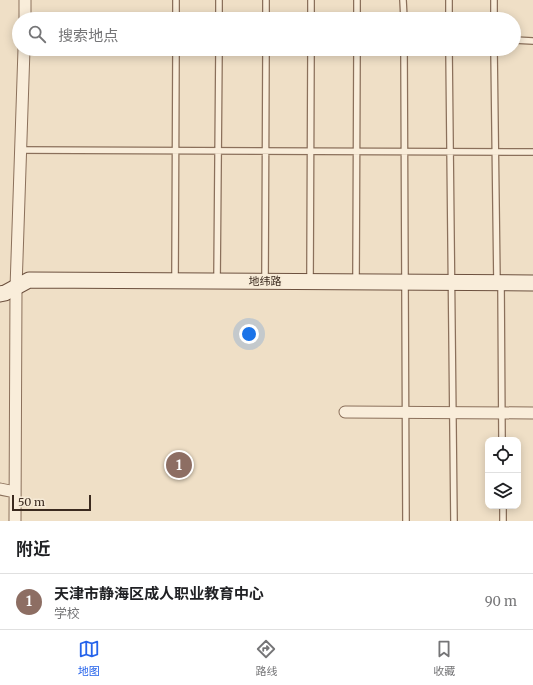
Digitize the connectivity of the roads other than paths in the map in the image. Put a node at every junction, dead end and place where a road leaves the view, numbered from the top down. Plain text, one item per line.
1 (25, 0) edge
2 (176, 0) edge
3 (219, 0) edge
4 (266, 0) edge
5 (311, 0) edge
6 (357, 0) edge
7 (403, 0) edge
8 (449, 0) edge
9 (494, 0) edge
10 (25, 12) edge
11 (176, 12) edge
12 (219, 12) edge
13 (266, 12) edge
14 (311, 12) edge
15 (357, 12) edge
16 (404, 12) edge
17 (449, 12) edge
18 (494, 12) edge
19 (521, 40) edge
20 (533, 41) edge
21 (24, 56) edge
22 (176, 56) edge
23 (219, 56) edge
24 (266, 56) edge
25 (311, 56) edge
26 (357, 56) edge
27 (404, 56) edge
28 (449, 56) edge
29 (494, 56) edge
30 (20, 150) junction
31 (175, 150) junction
32 (218, 150) junction
33 (266, 151) junction
34 (311, 151) junction
35 (357, 151) junction
36 (404, 151) junction
37 (450, 151) junction
38 (495, 152) junction
39 (533, 152) edge
40 (175, 281) junction
41 (217, 281) junction
42 (265, 281) junction
43 (310, 282) junction
44 (356, 282) junction
45 (406, 282) junction
46 (451, 282) junction
47 (499, 283) junction
48 (533, 283) edge
49 (16, 288) junction
50 (0, 294) edge
51 (345, 412) dead end
52 (406, 412) junction
53 (453, 413) junction
54 (502, 413) junction
55 (533, 413) edge
56 (502, 437) edge
57 (0, 490) edge
58 (15, 492) junction
59 (503, 509) edge
60 (15, 521) edge
61 (406, 521) edge
62 (454, 521) edge
63 (503, 521) edge

1 - 10 street
2 - 11 lane
3 - 12 lane
4 - 13 lane
5 - 14 lane
6 - 15 lane
7 - 16 lane
8 - 17 lane
9 - 18 lane
19 - 20 lane
21 - 30 street
22 - 31 lane
23 - 32 lane
24 - 33 lane
25 - 34 lane
26 - 35 lane
27 - 36 lane
28 - 37 lane
29 - 38 lane
30 - 31 lane
30 - 49 street
31 - 32 lane
31 - 40 lane
32 - 33 lane
32 - 41 lane
33 - 34 lane
33 - 42 lane
34 - 35 lane
34 - 43 lane
35 - 36 lane
35 - 44 lane
36 - 37 lane
36 - 45 lane
37 - 38 lane
37 - 46 lane
38 - 39 lane
38 - 47 lane
40 - 41 main road, 地纬路
40 - 49 main road, 地纬路
41 - 42 main road, 地纬路
42 - 43 main road, 地纬路
43 - 44 main road, 地纬路
44 - 45 main road, 地纬路
45 - 46 main road, 地纬路
45 - 52 lane
46 - 47 main road, 地纬路
46 - 53 lane
47 - 48 main road, 地纬路
47 - 54 lane
49 - 50 main road, 地纬路
49 - 58 street
51 - 52 street
52 - 53 street
52 - 61 lane
53 - 54 street
53 - 62 lane
54 - 55 street
54 - 56 lane
57 - 58 street
58 - 60 street
59 - 63 lane

